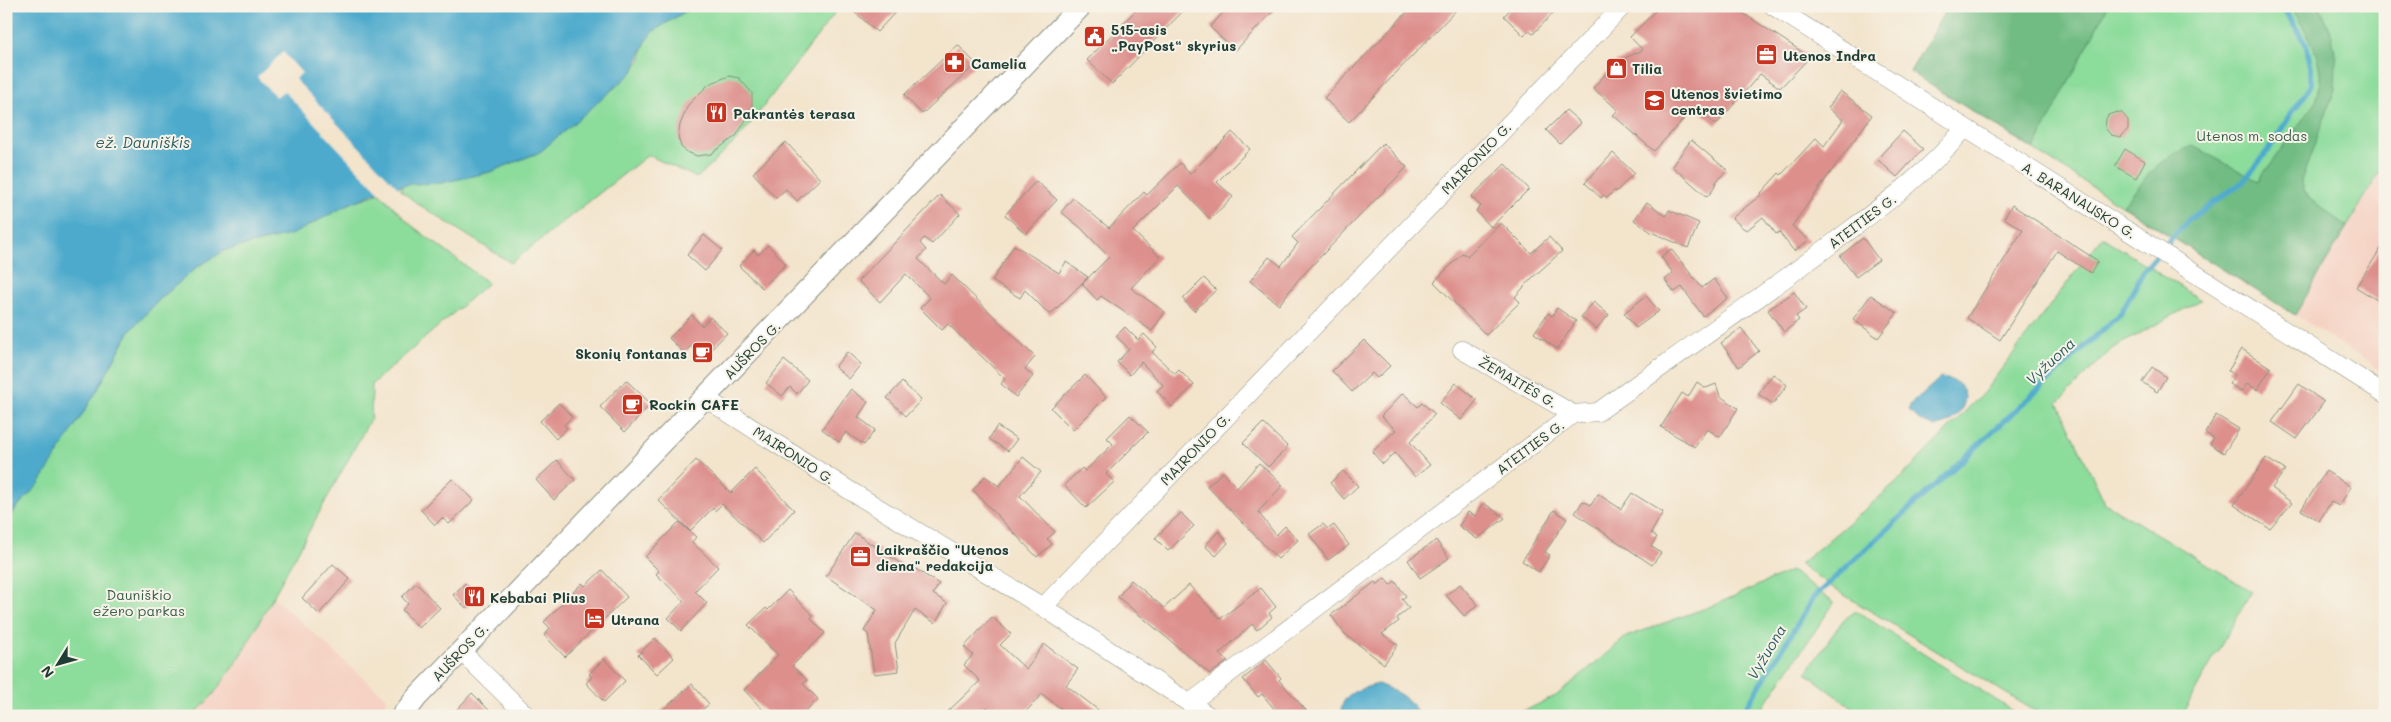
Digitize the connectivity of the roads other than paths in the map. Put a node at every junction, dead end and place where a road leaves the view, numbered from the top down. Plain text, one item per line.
1 (1081, 6) edge
2 (1623, 6) edge
3 (1773, 6) edge
4 (1965, 128) junction
5 (1462, 350) dead end
6 (2385, 394) edge
7 (705, 398) junction
8 (1573, 414) junction
9 (1043, 607) junction
10 (461, 652) junction
11 (1190, 703) junction
12 (402, 716) edge
13 (527, 716) edge
14 (1209, 716) edge

1 - 7 street, AUŠROS G.
2 - 9 street, MAIRONIO G.
3 - 4 street, A. BARANAUSKO G.
4 - 6 street, A. BARANAUSKO G.
4 - 8 street, ATEITIES G.
5 - 8 street, ŽEMAITĖS G.
7 - 9 street, MAIRONIO G.
7 - 10 street, AUŠROS G.
8 - 11 street, ATEITIES G.
9 - 11 street
10 - 12 street, AUŠROS G.
10 - 13 street
11 - 14 street

